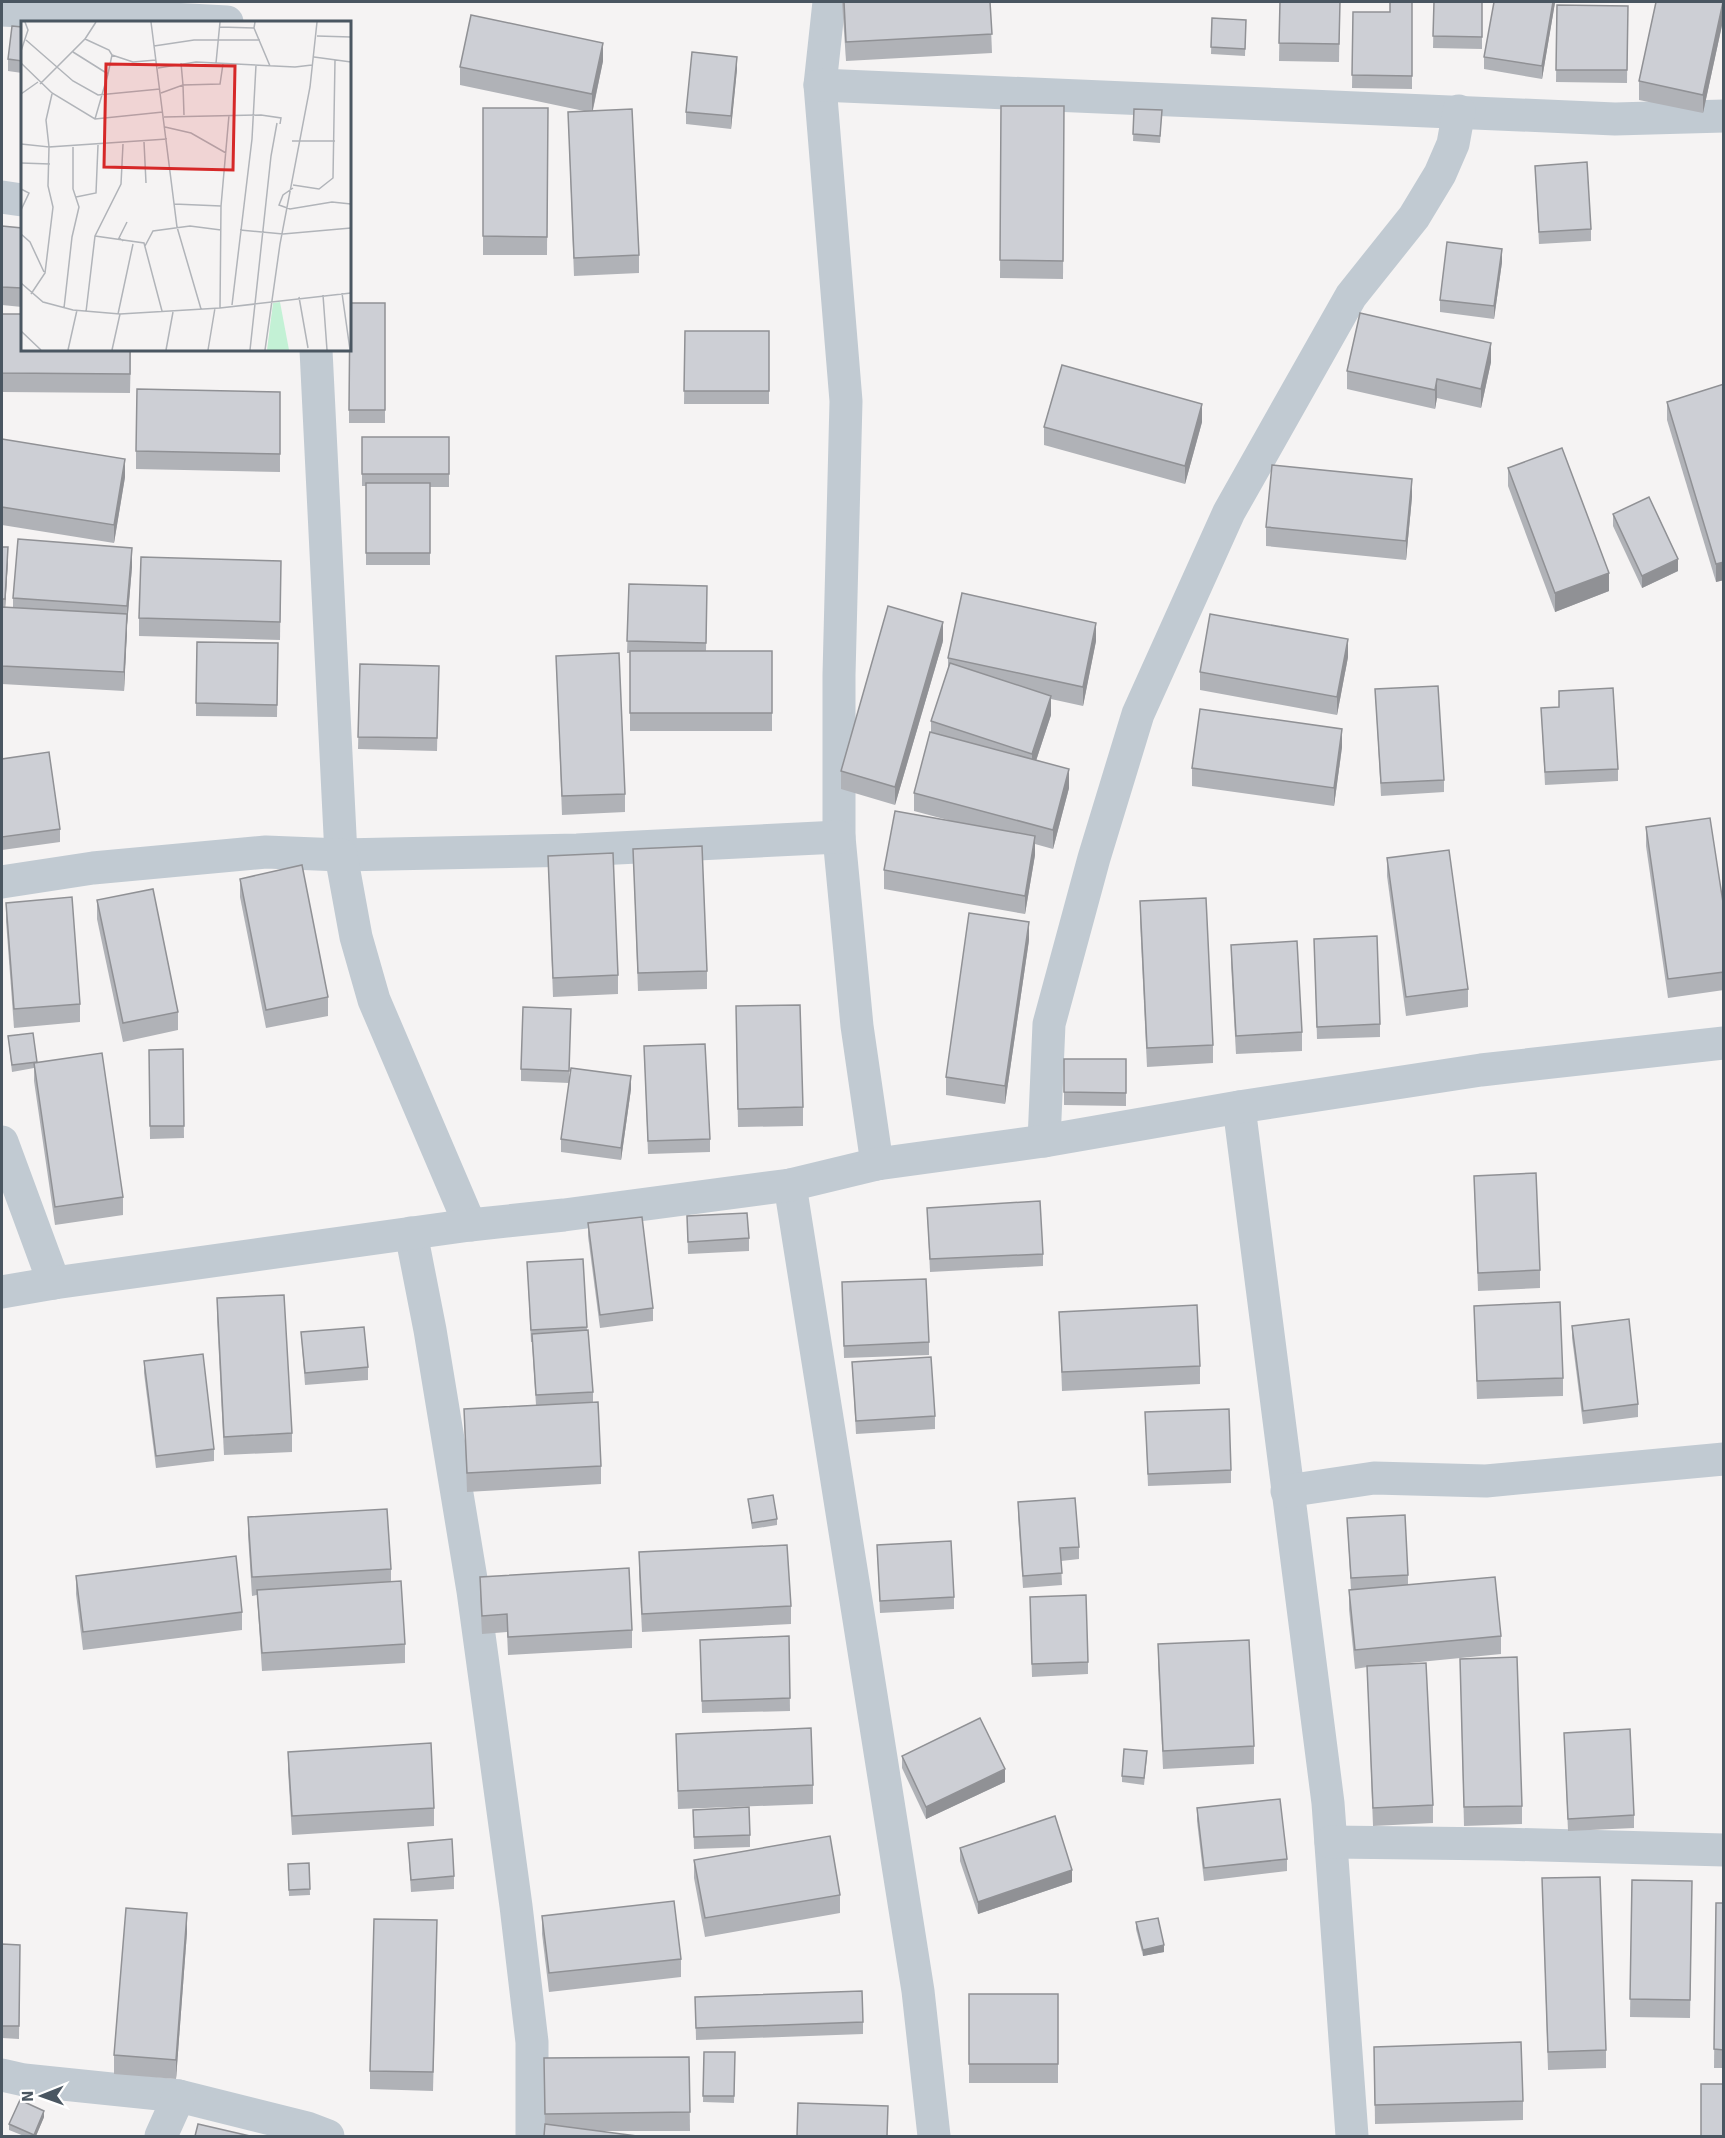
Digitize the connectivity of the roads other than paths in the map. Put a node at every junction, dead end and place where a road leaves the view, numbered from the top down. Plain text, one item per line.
1 (829, 2) edge
2 (2, 10) edge
3 (208, 21) edge
4 (820, 85) junction
5 (1459, 111) junction
6 (1724, 116) edge
7 (2, 196) edge
8 (21, 200) edge
9 (316, 351) edge
10 (839, 837) junction
11 (341, 855) junction
12 (2, 882) edge
13 (1724, 1043) edge
14 (1239, 1107) junction
15 (1044, 1141) junction
16 (2, 1142) edge
17 (877, 1164) junction
18 (790, 1185) junction
19 (470, 1225) junction
20 (411, 1233) junction
21 (54, 1283) junction
22 (2, 1292) edge
23 (1724, 1460) edge
24 (1287, 1491) junction
25 (1331, 1842) junction
26 (1724, 1850) edge
27 (2, 2075) edge
28 (179, 2096) junction
29 (161, 2136) edge
30 (328, 2136) edge
31 (532, 2136) edge
32 (933, 2136) edge
33 (1352, 2136) edge

1 - 4 street
2 - 3 street
4 - 5 street
4 - 10 street
5 - 6 street
5 - 15 street
7 - 8 street
9 - 11 street
10 - 11 street
10 - 17 street
11 - 12 street
11 - 19 street
13 - 14 street
14 - 15 street
14 - 24 street
15 - 17 street
16 - 21 street
17 - 18 street
18 - 19 street
18 - 32 street
19 - 20 street
20 - 21 street
20 - 31 street
21 - 22 street
23 - 24 street
24 - 25 street
25 - 26 street
25 - 33 street
27 - 28 street
28 - 29 street
28 - 30 street

